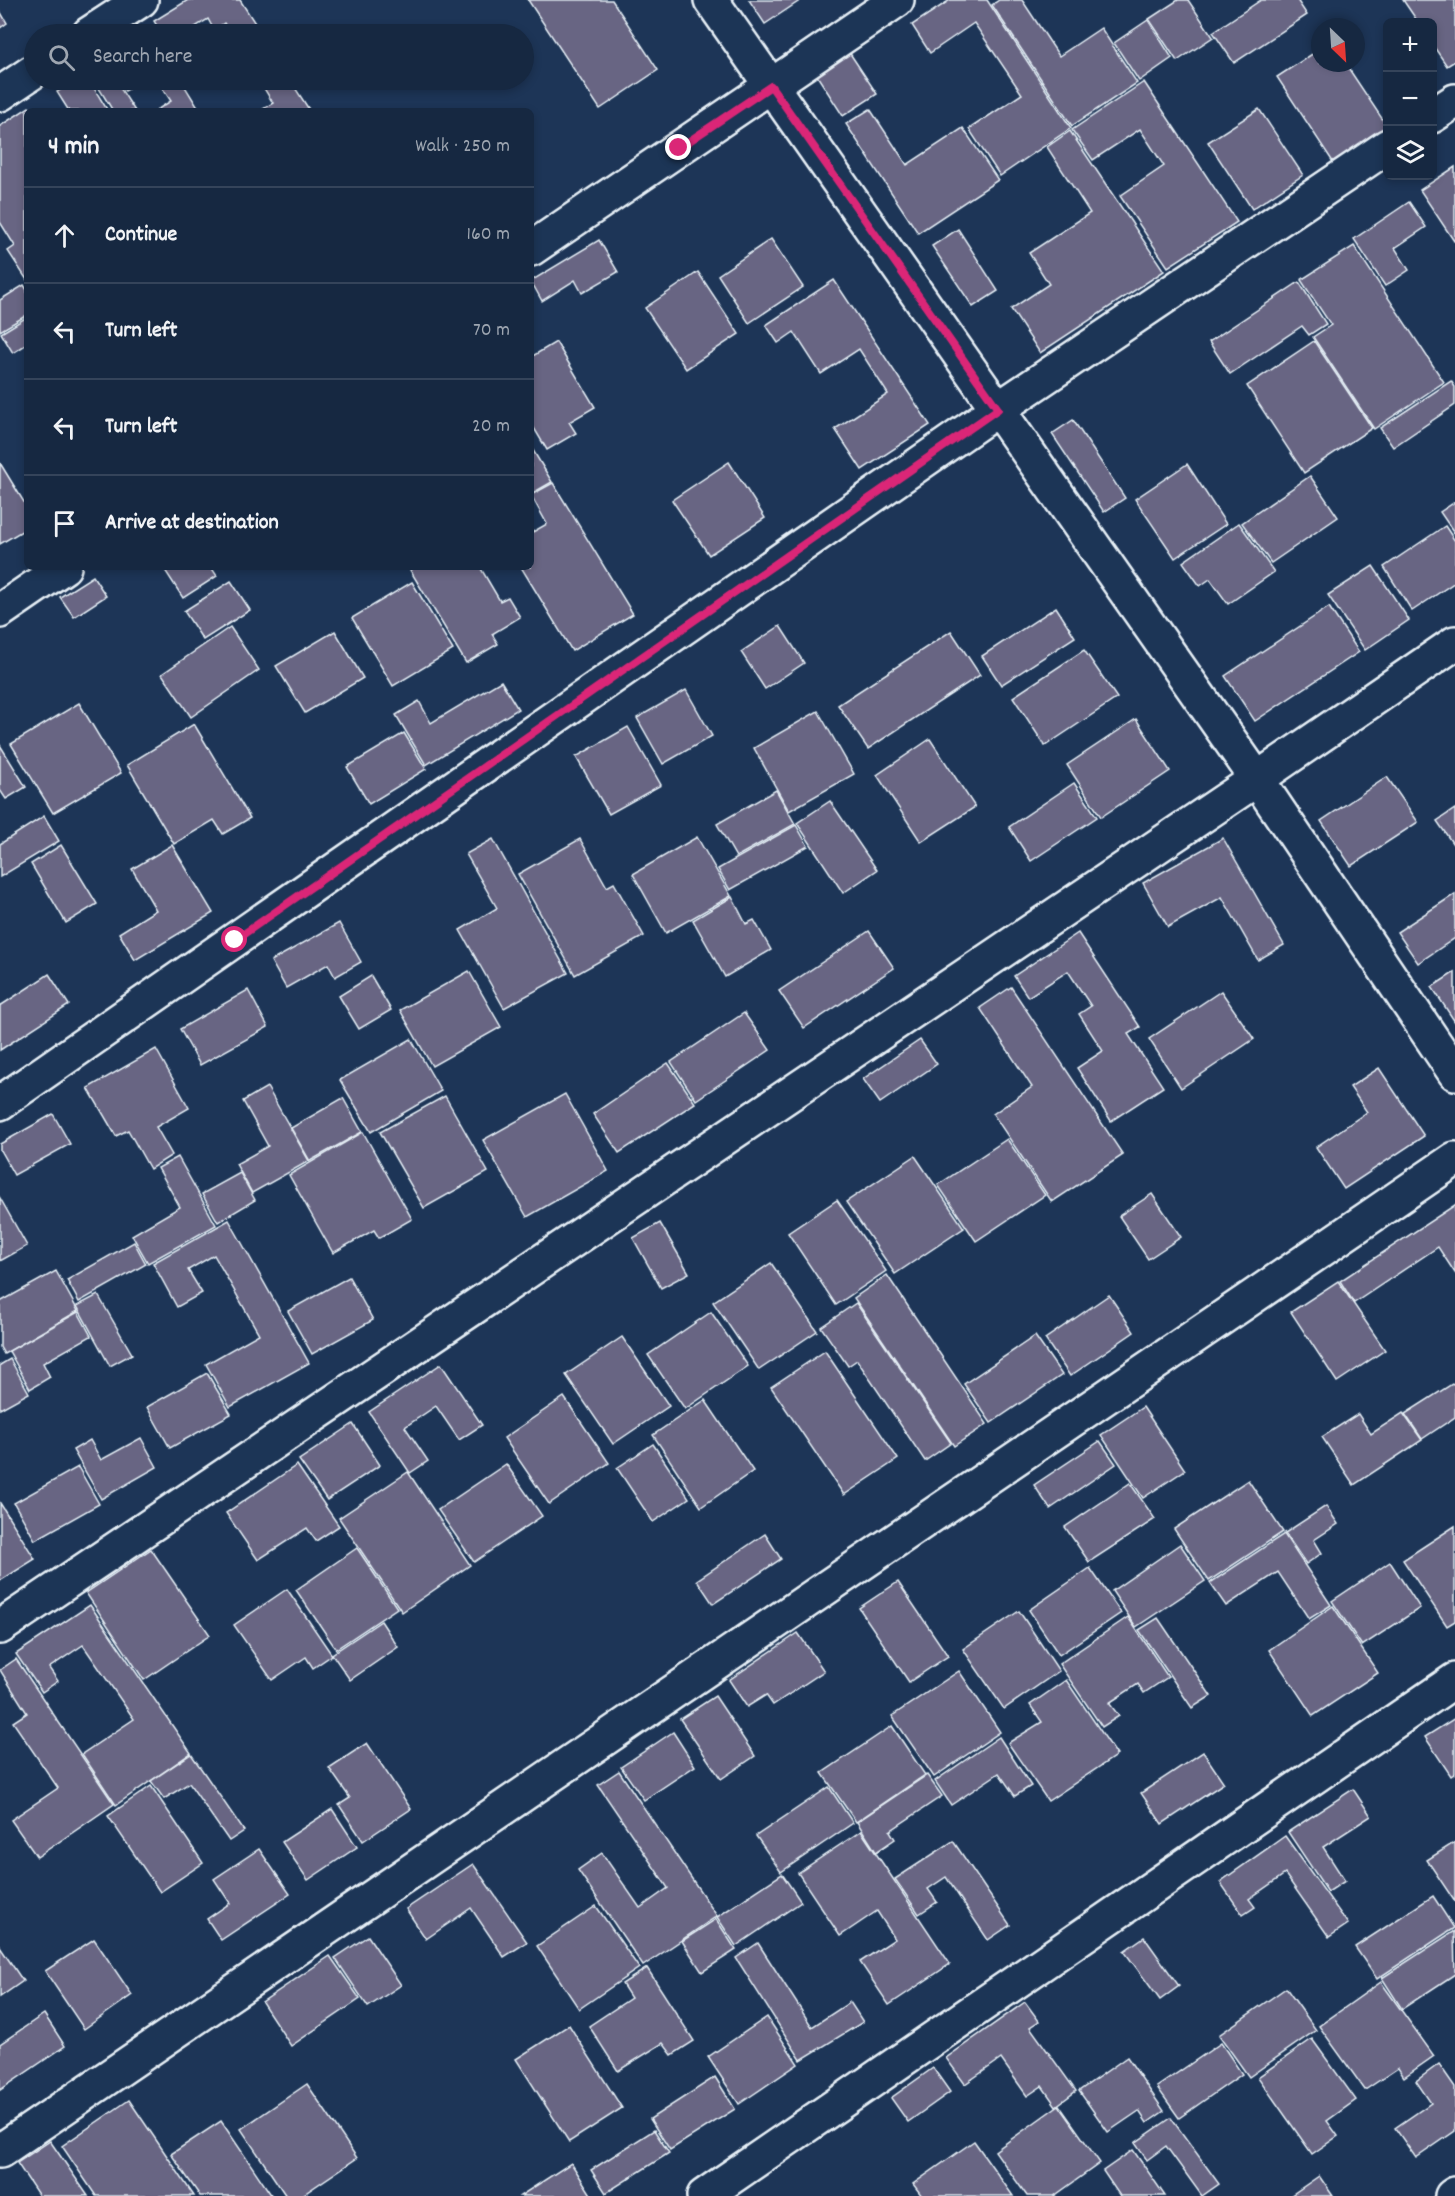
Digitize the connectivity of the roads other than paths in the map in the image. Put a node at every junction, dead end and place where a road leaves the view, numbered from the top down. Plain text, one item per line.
1 (141, 0) edge
2 (711, 0) edge
3 (897, 0) edge
4 (104, 24) edge
5 (24, 78) edge
6 (771, 86) junction
7 (0, 94) edge
8 (1455, 101) edge
9 (1437, 113) edge
10 (1383, 149) edge
11 (534, 247) edge
12 (998, 409) junction
13 (60, 570) edge
14 (0, 611) edge
15 (1455, 643) edge
16 (1257, 779) junction
17 (1455, 1073) edge
18 (0, 1103) edge
19 (1455, 1159) edge
20 (0, 1627) edge
21 (1455, 1680) edge
22 (0, 2151) edge
23 (704, 2196) edge

1 - 4 street
2 - 6 street
3 - 6 street
5 - 7 street
6 - 11 street
6 - 12 street
8 - 9 street
10 - 12 street
12 - 16 street
12 - 18 street
13 - 14 street
15 - 16 street
16 - 17 street
16 - 20 street
19 - 22 street
21 - 23 street

